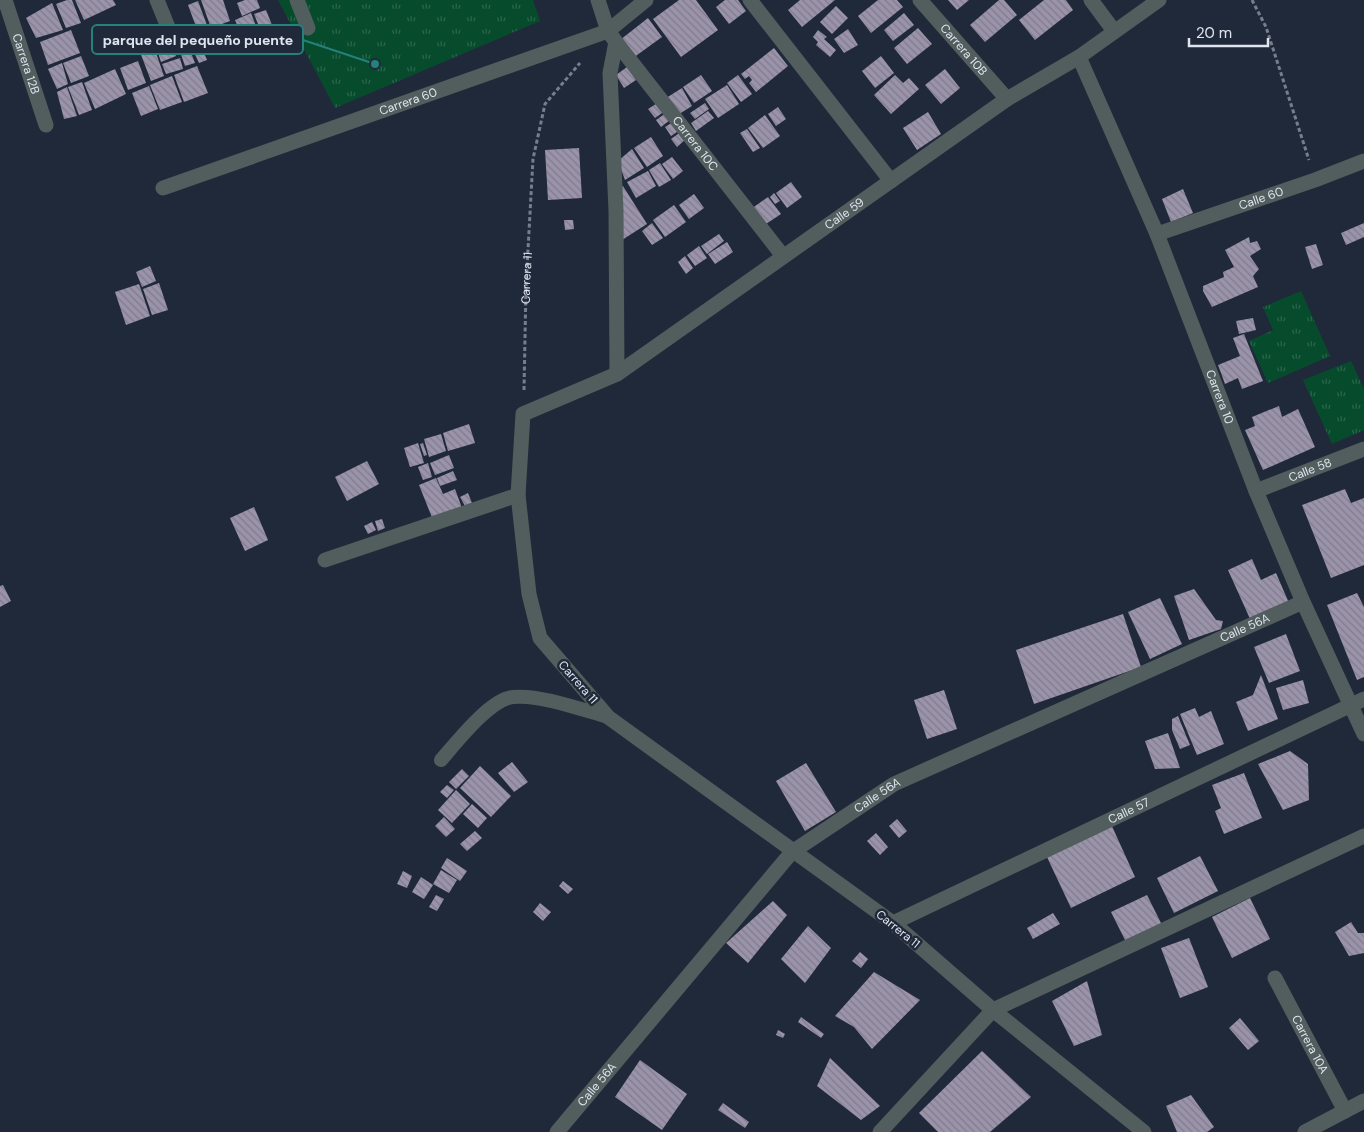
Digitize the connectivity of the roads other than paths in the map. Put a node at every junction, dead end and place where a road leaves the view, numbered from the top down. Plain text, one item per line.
1 (157, 0) edge
2 (297, 0) edge
3 (598, 0) edge
4 (646, 0) edge
5 (750, 0) edge
6 (920, 0) edge
7 (1092, 0) edge
8 (1159, 0) edge
9 (6, 3) edge
10 (308, 28) dead end
11 (1114, 31) junction
12 (612, 36) junction
13 (172, 37) dead end
14 (1079, 57) junction
15 (1007, 99) junction
16 (46, 125) dead end
17 (1364, 161) edge
18 (891, 181) junction
19 (163, 188) dead end
20 (1157, 234) junction
21 (783, 256) junction
22 (617, 374) junction
23 (523, 414) joint
24 (1364, 449) edge
25 (1256, 491) junction
26 (518, 495) junction
27 (325, 560) dead end
28 (1303, 602) junction
29 (1358, 702) edge
30 (608, 717) junction
31 (1364, 734) edge
32 (441, 760) dead end
33 (1364, 836) edge
34 (792, 852) junction
35 (893, 923) junction
36 (1274, 978) dead end
37 (992, 1010) junction
38 (1364, 1101) edge
39 (1345, 1111) junction
40 (557, 1132) edge
41 (880, 1132) edge
42 (1144, 1132) edge
43 (1305, 1132) edge

1 - 13 street
2 - 10 street
3 - 12 street
4 - 12 street, Carrera 60
5 - 18 street
6 - 15 street, Carrera 10B
7 - 11 street
8 - 11 street, Calle 59
9 - 16 street, Carrera 12B
11 - 14 street, Calle 59
12 - 19 street, Carrera 60
12 - 21 street, Carrera 10C
12 - 22 street
14 - 15 street, Calle 59
14 - 20 street, Carrera 10
15 - 18 street, Calle 59
17 - 20 street, Calle 60
18 - 21 street, Calle 59
20 - 25 street, Carrera 10
21 - 22 street, Calle 59
22 - 23 street, Calle 59
23 - 26 street, Carrera 11
24 - 25 street, Calle 58
25 - 28 street, Carrera 10
26 - 27 street
26 - 30 street, Carrera 11
28 - 29 street, Carrera 10
28 - 34 street, Calle 56A
29 - 31 street, Carrera 10
29 - 35 street, Calle 57
30 - 32 lane
30 - 34 street, Carrera 11
33 - 37 street
34 - 35 street, Carrera 11
34 - 40 street, Calle 56A
35 - 37 street, Carrera 11
36 - 39 street, Carrera 10A
37 - 41 street
37 - 42 street, Carrera 11
38 - 39 street
39 - 43 street

